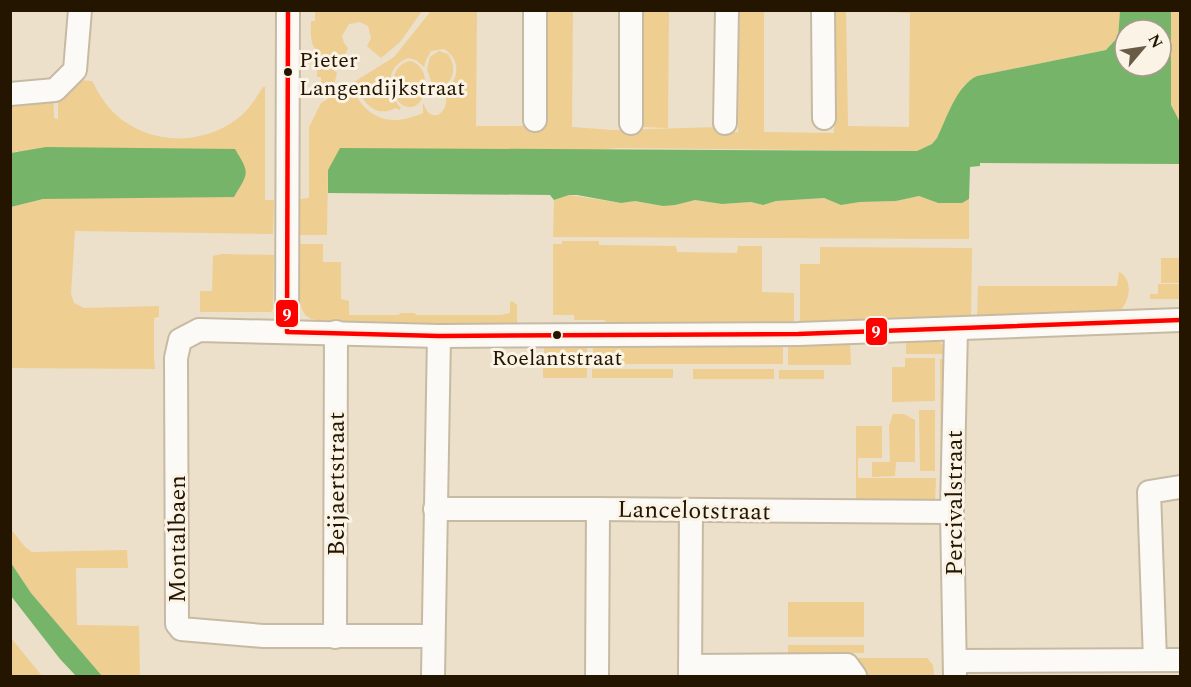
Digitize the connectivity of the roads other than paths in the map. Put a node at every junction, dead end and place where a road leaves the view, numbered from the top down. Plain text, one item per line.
1 (80, 10) edge
2 (288, 10) edge
3 (535, 10) edge
4 (631, 10) edge
5 (727, 10) edge
6 (823, 10) edge
7 (10, 94) edge
8 (824, 118) dead end
9 (535, 120) dead end
10 (631, 123) dead end
11 (725, 123) dead end
12 (1180, 320) edge
13 (956, 329) junction
14 (287, 332) junction
15 (336, 332) junction
16 (439, 336) junction
17 (1180, 487) edge
18 (435, 509) junction
19 (598, 509) junction
20 (691, 510) junction
21 (952, 512) junction
22 (433, 636) junction
23 (335, 637) junction
24 (1155, 660) junction
25 (1180, 660) edge
26 (955, 669) edge
27 (690, 671) edge
28 (433, 676) edge
29 (597, 676) edge
30 (855, 676) edge

1 - 7 street
2 - 14 street
3 - 9 street
4 - 10 street
5 - 11 street
6 - 8 street
12 - 13 street
13 - 16 street
13 - 21 street, Percivalstraat
14 - 15 street
14 - 23 street, Montalbaen
15 - 16 street
15 - 23 street, Beijaertstraat
16 - 18 street
17 - 24 street
18 - 19 street, Lancelotstraat
18 - 22 street
19 - 20 street, Lancelotstraat
19 - 29 street
20 - 21 street, Lancelotstraat
20 - 27 street
21 - 26 street, Percivalstraat
22 - 23 street, Montalbaen
22 - 28 street
24 - 25 street
24 - 26 street
27 - 30 street

